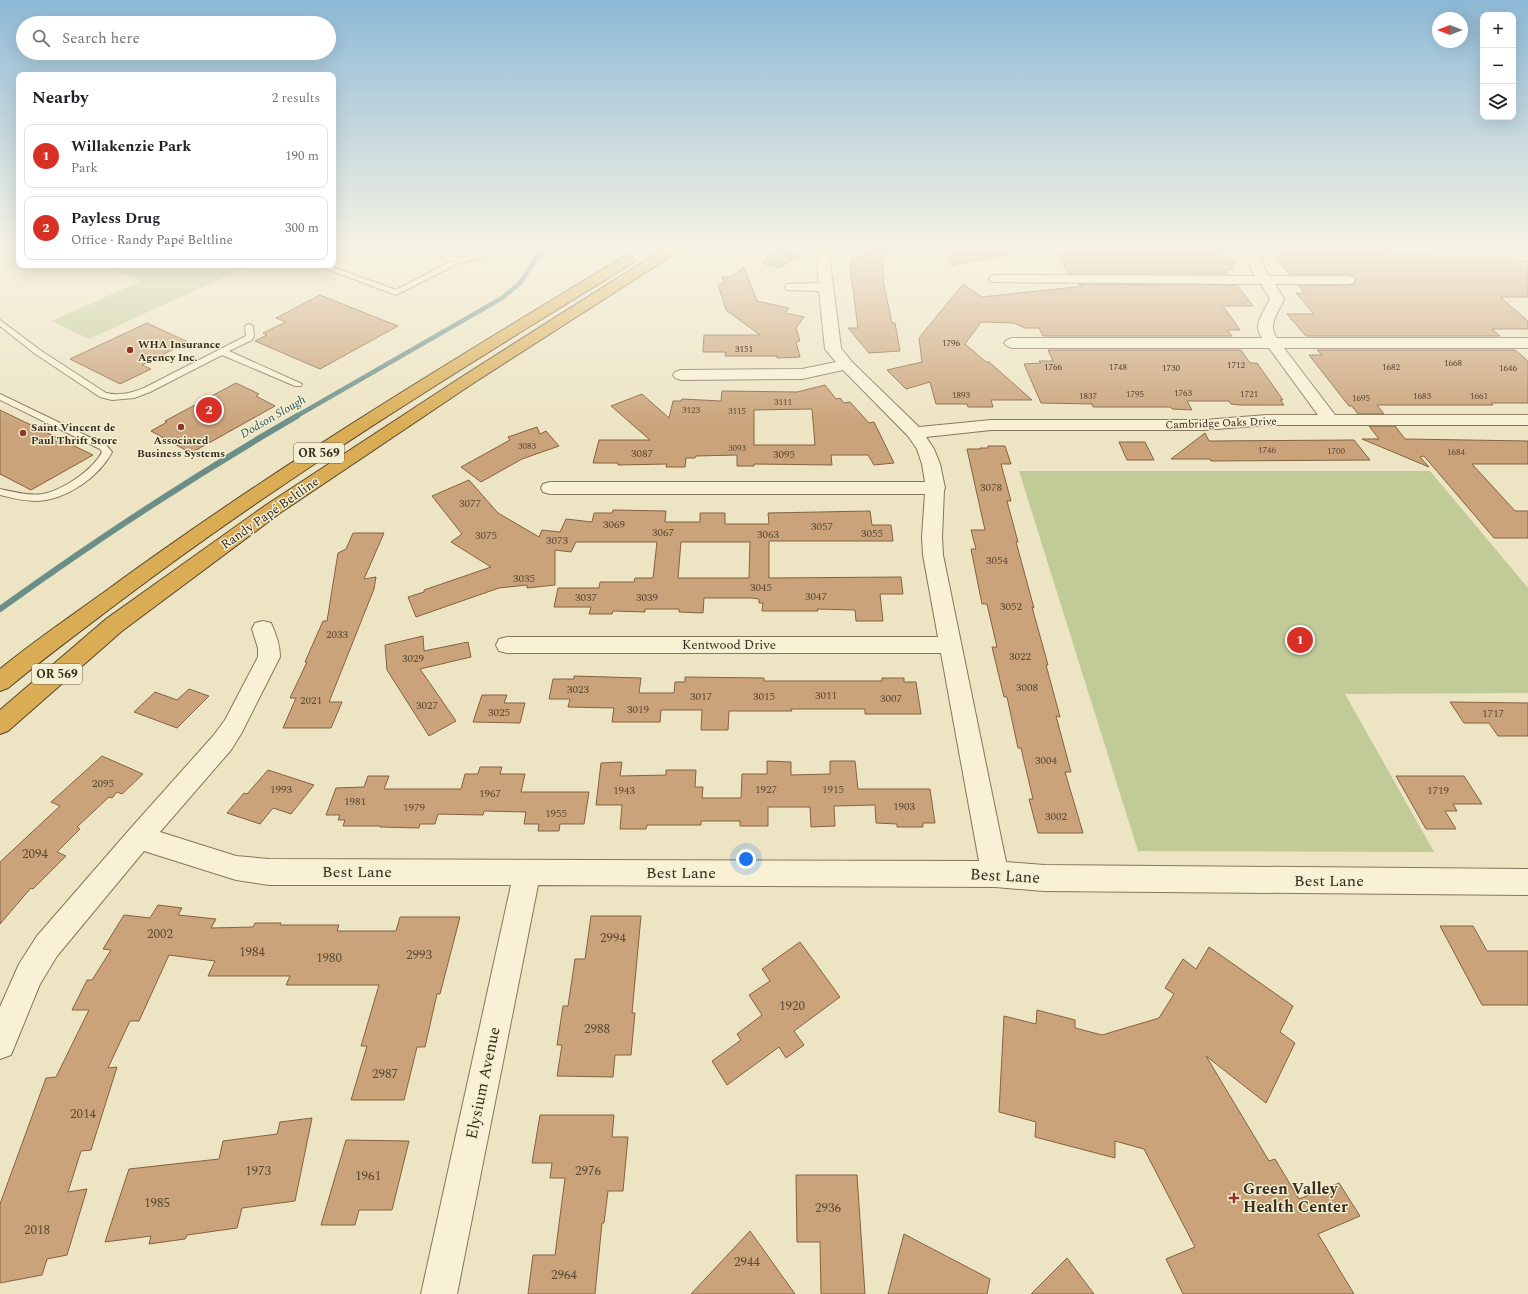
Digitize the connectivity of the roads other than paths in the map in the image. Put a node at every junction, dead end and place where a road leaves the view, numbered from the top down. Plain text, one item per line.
1 (553, 306) edge
2 (583, 306) edge
3 (827, 306) edge
4 (1274, 306) edge
5 (0, 322) edge
6 (249, 326) dead end
7 (1012, 343) dead end
8 (1271, 343) junction
9 (1528, 343) edge
10 (223, 352) junction
11 (846, 365) junction
12 (681, 375) dead end
13 (298, 384) dead end
14 (0, 397) edge
15 (1330, 420) junction
16 (1528, 420) edge
17 (914, 433) junction
18 (550, 488) dead end
19 (936, 488) junction
20 (0, 492) edge
21 (114, 625) junction
22 (263, 629) dead end
23 (950, 644) junction
24 (507, 645) dead end
25 (0, 682) edge
26 (0, 724) edge
27 (0, 736) edge
28 (139, 837) junction
29 (527, 872) junction
30 (995, 874) junction
31 (1528, 882) edge
32 (0, 1044) edge
33 (439, 1294) edge

1 - 25 highway, Randy Papé Beltline / OR 569
2 - 21 highway, Randy Papé Beltline / OR 569
3 - 11 street
4 - 8 street
5 - 10 lane
6 - 10 lane
7 - 8 street
8 - 9 street
8 - 15 street
10 - 13 lane
11 - 12 street
11 - 17 street
14 - 20 lane
15 - 16 street, Cambridge Oaks Drive
15 - 17 street, Cambridge Oaks Drive
17 - 19 street
18 - 19 street
19 - 23 street
21 - 26 highway, Randy Papé Beltline / OR 569
21 - 27 highway
22 - 28 street
23 - 24 street, Kentwood Drive
23 - 30 street
28 - 29 street, Best Lane
28 - 32 street
29 - 30 street, Best Lane
29 - 33 street, Elysium Avenue
30 - 31 street, Best Lane

